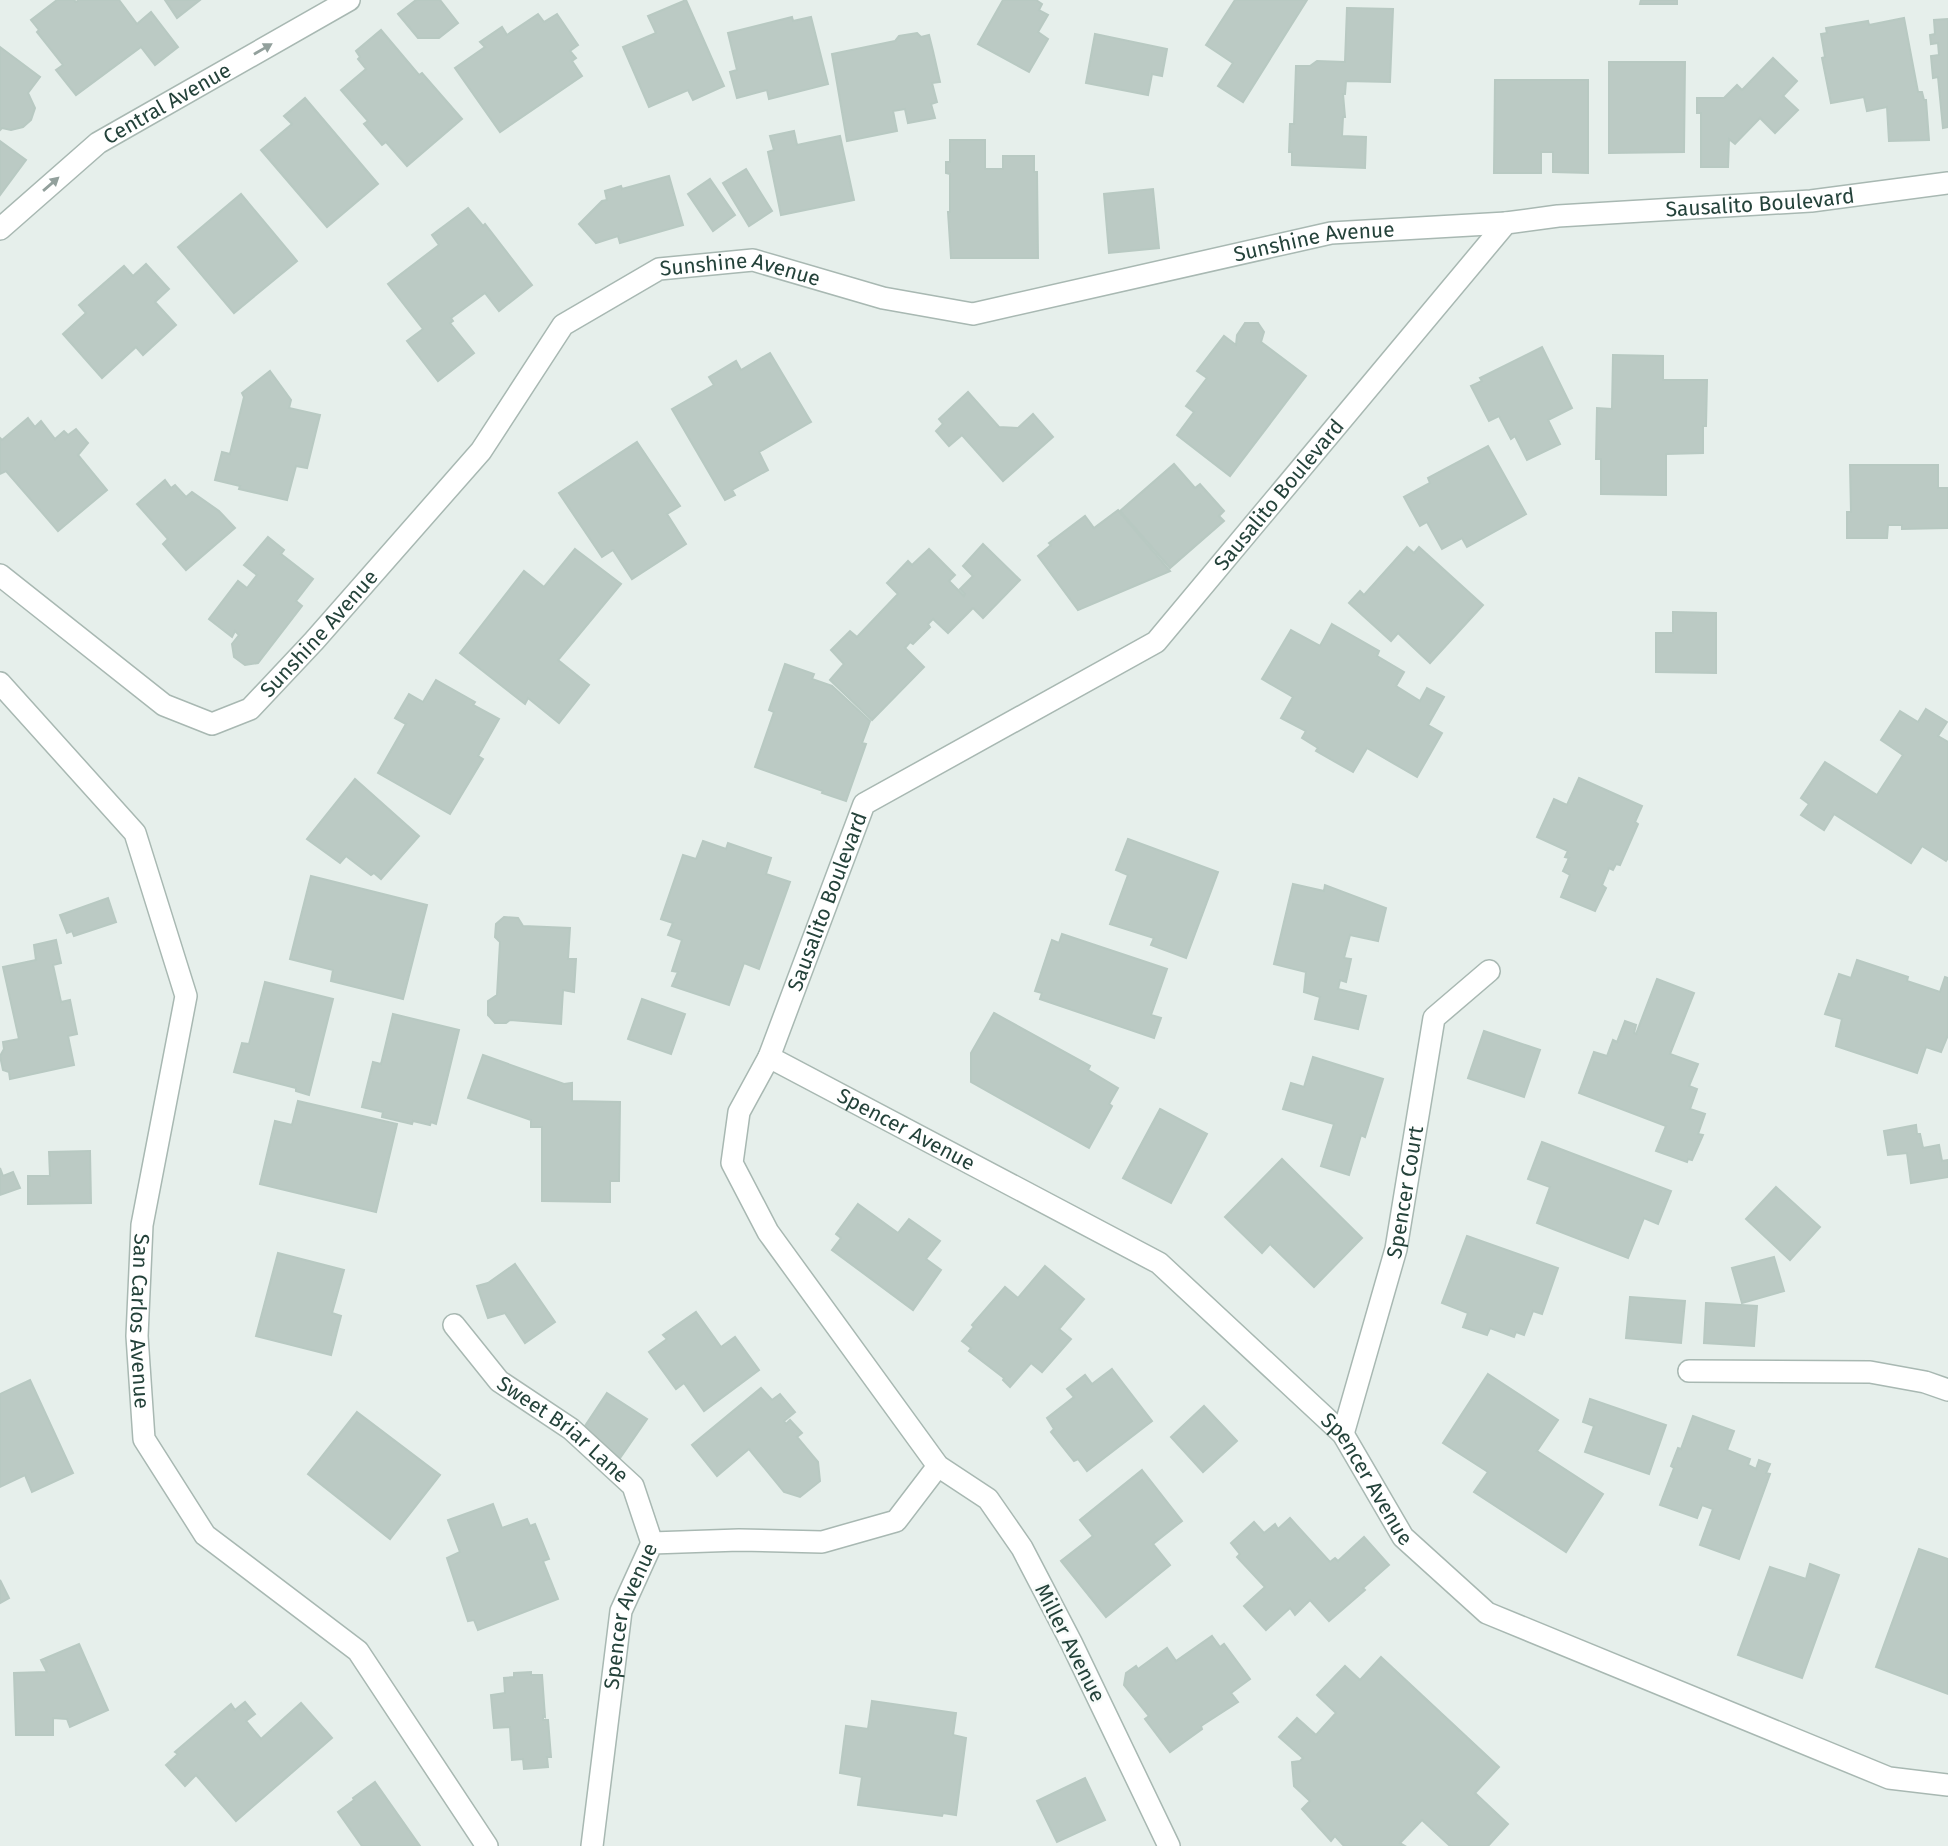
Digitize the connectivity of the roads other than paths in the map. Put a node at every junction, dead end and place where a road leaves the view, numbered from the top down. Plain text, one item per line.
1 (349, 0) edge
2 (1948, 183) edge
3 (1506, 223) junction
4 (0, 229) edge
5 (0, 575) edge
6 (0, 683) edge
7 (1489, 971) dead end
8 (769, 1057) junction
9 (454, 1325) dead end
10 (1689, 1371) dead end
11 (1948, 1390) edge
12 (1343, 1434) junction
13 (938, 1466) junction
14 (652, 1543) junction
15 (1948, 1785) edge
16 (487, 1846) edge
17 (592, 1846) edge
18 (1169, 1846) edge

4 -> 1 street, Central Avenue
2 - 3 street, Sausalito Boulevard
3 - 5 street, Sunshine Avenue
3 - 8 street, Sausalito Boulevard
6 - 16 street, San Carlos Avenue
7 - 12 street, Spencer Court
8 - 12 street, Spencer Avenue
8 - 13 street
9 - 14 street, Sweet Briar Lane
10 - 11 street
12 - 15 street, Spencer Avenue
13 - 14 street, Spencer Avenue
13 - 18 street, Miller Avenue
14 - 17 street, Spencer Avenue

